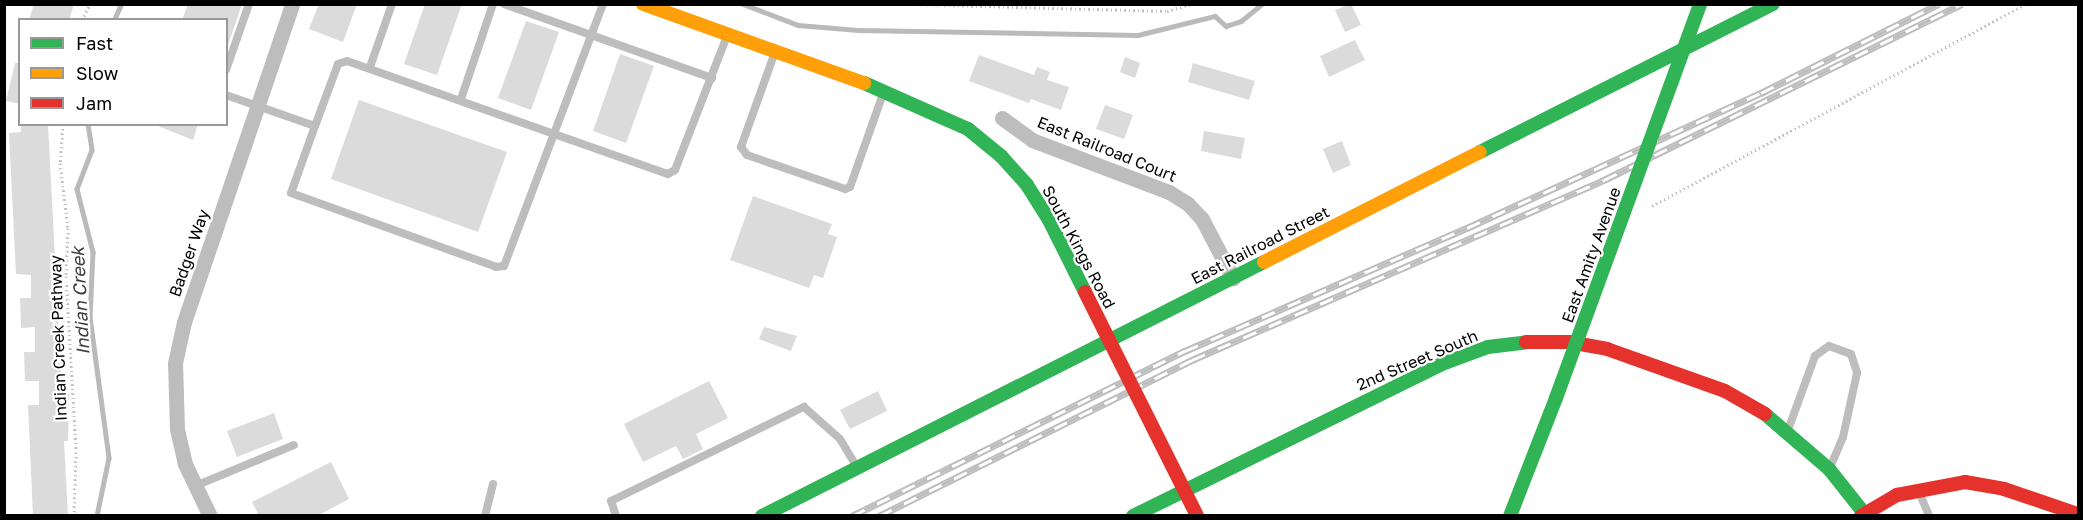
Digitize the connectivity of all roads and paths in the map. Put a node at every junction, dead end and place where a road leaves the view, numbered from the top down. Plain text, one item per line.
1 (90, 4) edge
2 (249, 4) edge
3 (292, 4) edge
4 (392, 4) edge
5 (493, 4) edge
6 (504, 4) edge
7 (603, 4) edge
8 (643, 4) edge
9 (913, 4) edge
10 (1191, 4) edge
11 (1700, 4) edge
12 (1773, 4) edge
13 (2026, 4) edge
14 (83, 18) edge
15 (728, 34) junction
16 (592, 36) junction
17 (776, 50) junction
18 (228, 64) edge
19 (370, 67) junction
20 (712, 78) junction
21 (884, 90) junction
22 (228, 96) edge
23 (462, 99) junction
24 (257, 106) junction
25 (1002, 117) dead end
26 (63, 126) edge
27 (315, 126) junction
28 (554, 135) junction
29 (1652, 206) dead end
30 (1233, 278) junction
31 (1788, 431) junction
32 (294, 445) dead end
33 (857, 467) junction
34 (1829, 469) junction
35 (493, 484) dead end
36 (195, 486) junction
37 (1918, 490) junction
38 (1863, 514) edge
39 (2079, 514) edge
40 (74, 516) edge
41 (210, 516) edge
42 (485, 516) edge
43 (616, 516) edge
44 (762, 516) edge
45 (1133, 516) edge
46 (1197, 516) edge
47 (1510, 516) edge
48 (1929, 516) edge

1 - 14 path
2 - 18 lane
3 - 24 street, Badger Way
4 - 19 lane
5 - 23 lane
6 - 16 lane
7 - 16 lane
8 - 15 street, South Kings Road
9 - 10 path
11 - 47 street, East Amity Avenue, bridge
12 - 30 street, East Railroad Street
13 - 29 path
15 - 17 street, South Kings Road
15 - 20 lane
16 - 20 lane
16 - 28 lane
17 - 21 street, South Kings Road
17 - 21 lane
19 - 23 lane
19 - 27 lane
20 - 28 lane
21 - 46 street, South Kings Road, bridge
22 - 24 lane
23 - 28 lane
24 - 27 lane
24 - 36 street, Badger Way
25 - 30 street, East Railroad Court
26 - 40 path, Indian Creek Pathway
27 - 28 lane
30 - 33 street, East Railroad Street
31 - 34 street, 2nd Street South
31 - 34 lane
31 - 45 street, 2nd Street South
32 - 36 lane
33 - 43 lane
33 - 44 street, East Railroad Street
34 - 38 street, 2nd Street South
35 - 42 lane
36 - 41 street, Badger Way
37 - 38 street
37 - 39 street
37 - 48 lane

